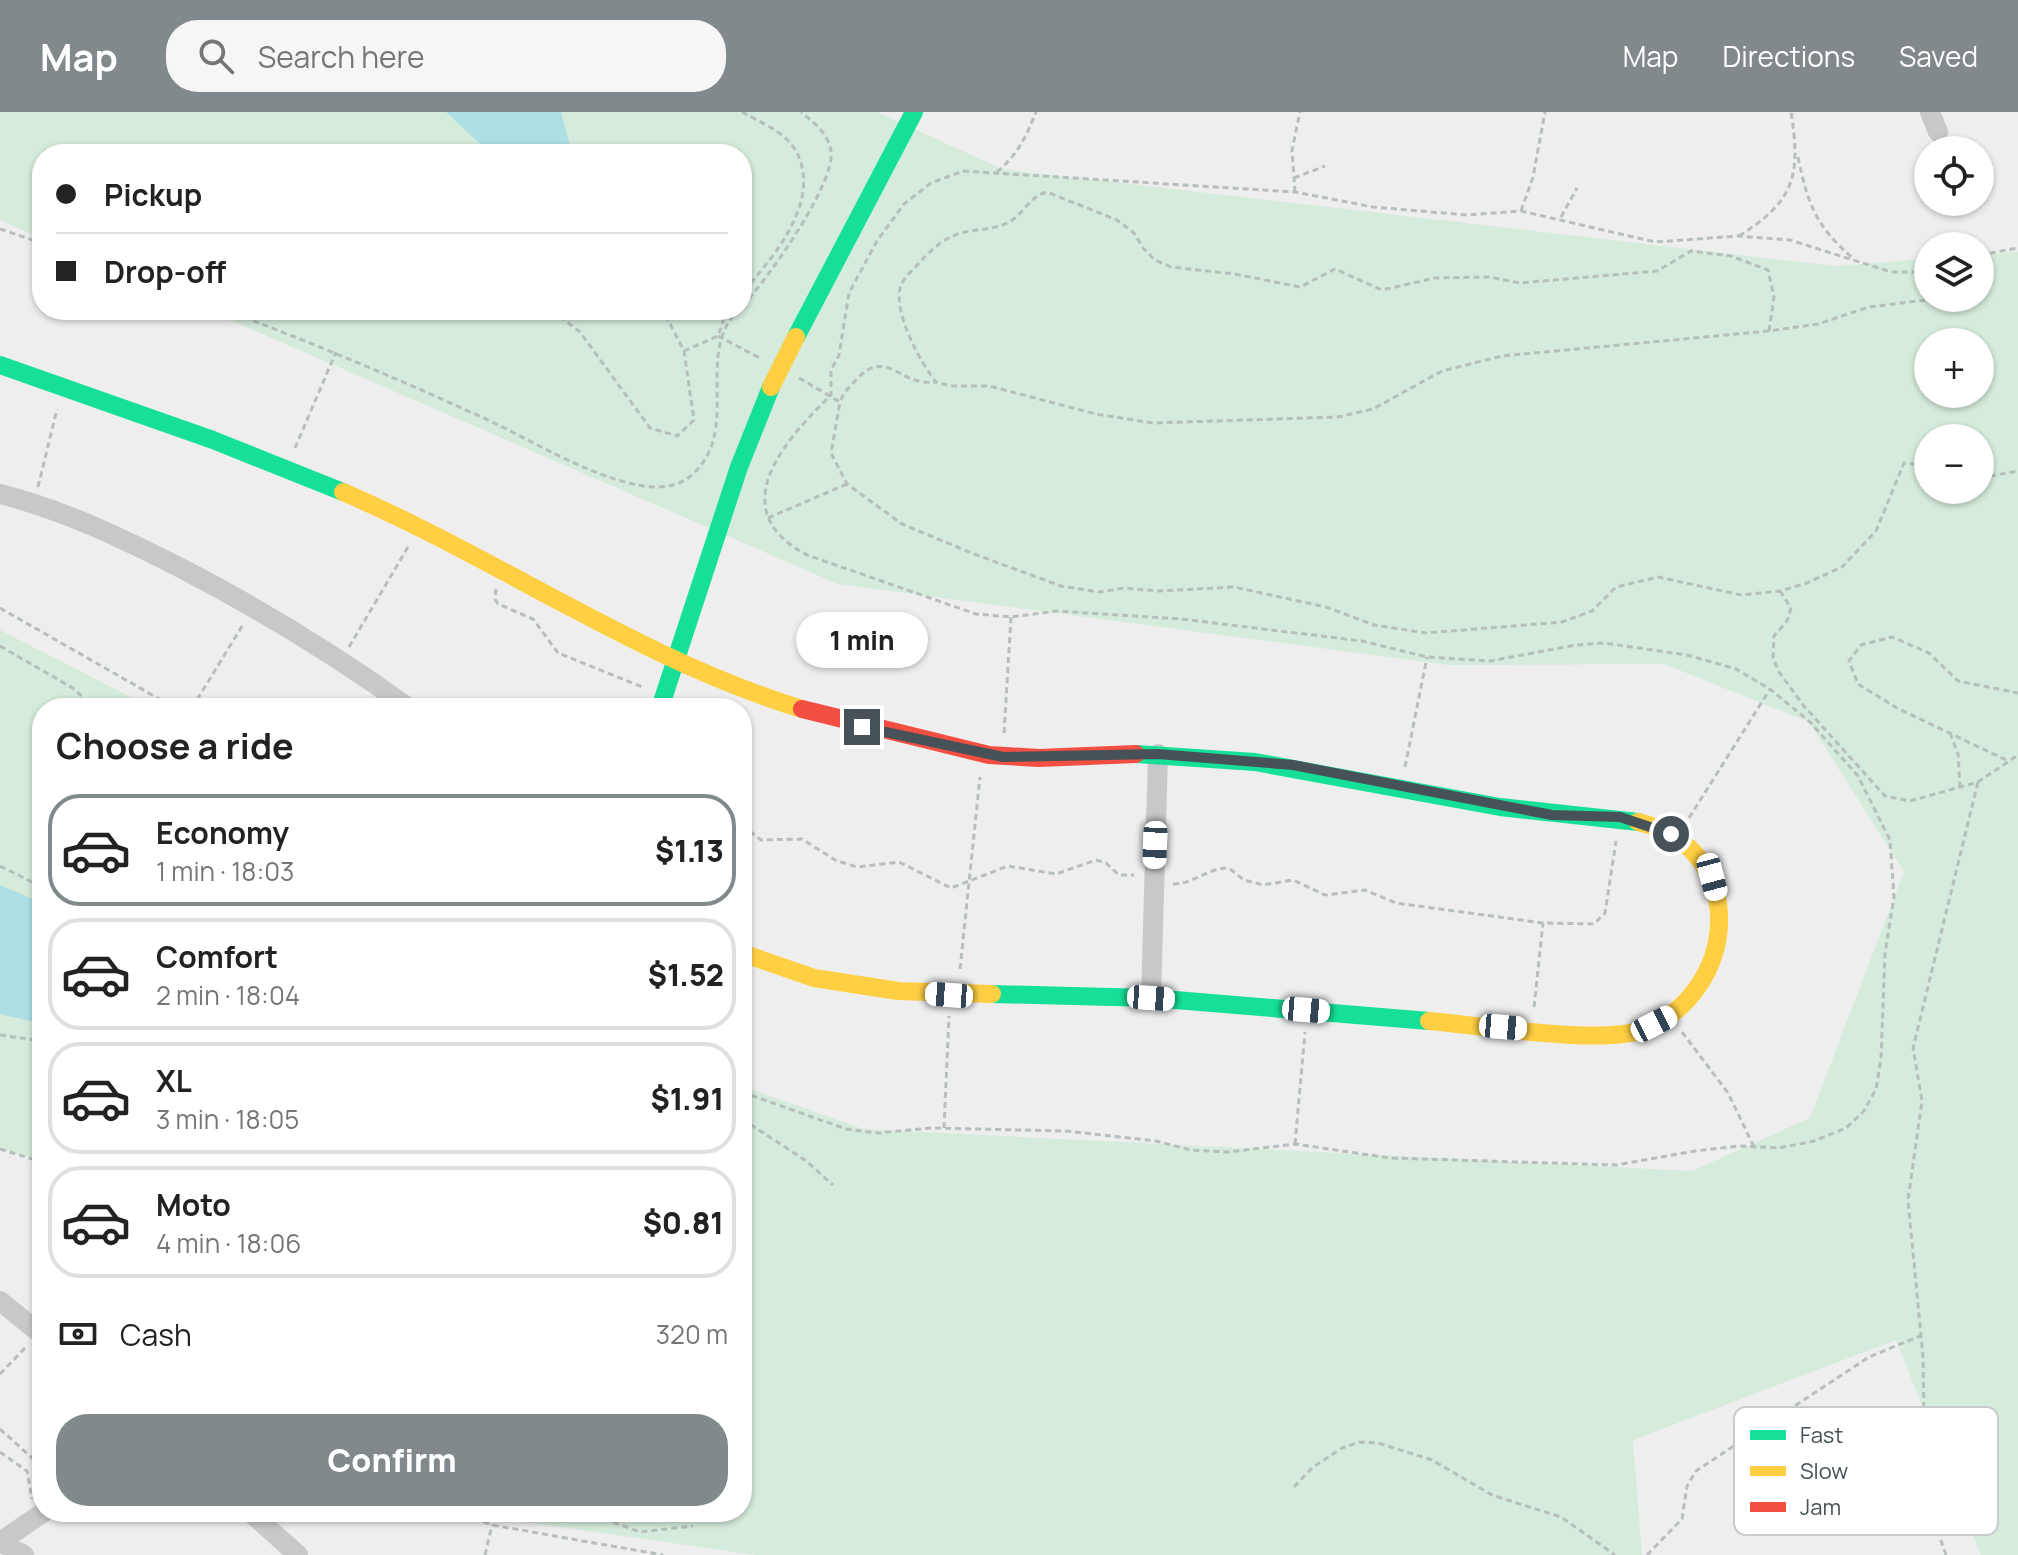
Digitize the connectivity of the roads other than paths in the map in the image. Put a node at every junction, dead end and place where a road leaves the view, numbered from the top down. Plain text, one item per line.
1 (914, 112) edge
2 (1930, 112) edge
3 (1938, 132) dead end
4 (0, 365) edge
5 (0, 494) edge
6 (676, 661) junction
7 (395, 698) edge
8 (663, 698) edge
9 (1158, 754) junction
10 (752, 956) edge
11 (1151, 998) junction
12 (0, 1301) edge
13 (32, 1327) edge
14 (33, 1522) edge
15 (261, 1522) edge
16 (11, 1549) edge
17 (298, 1555) edge

1 - 6 street, bridge
2 - 3 street
4 - 6 street
5 - 7 street
6 - 8 street
6 - 9 street
9 - 11 street
9 - 11 street
10 - 11 street
12 - 13 street
14 - 16 street
15 - 17 street

